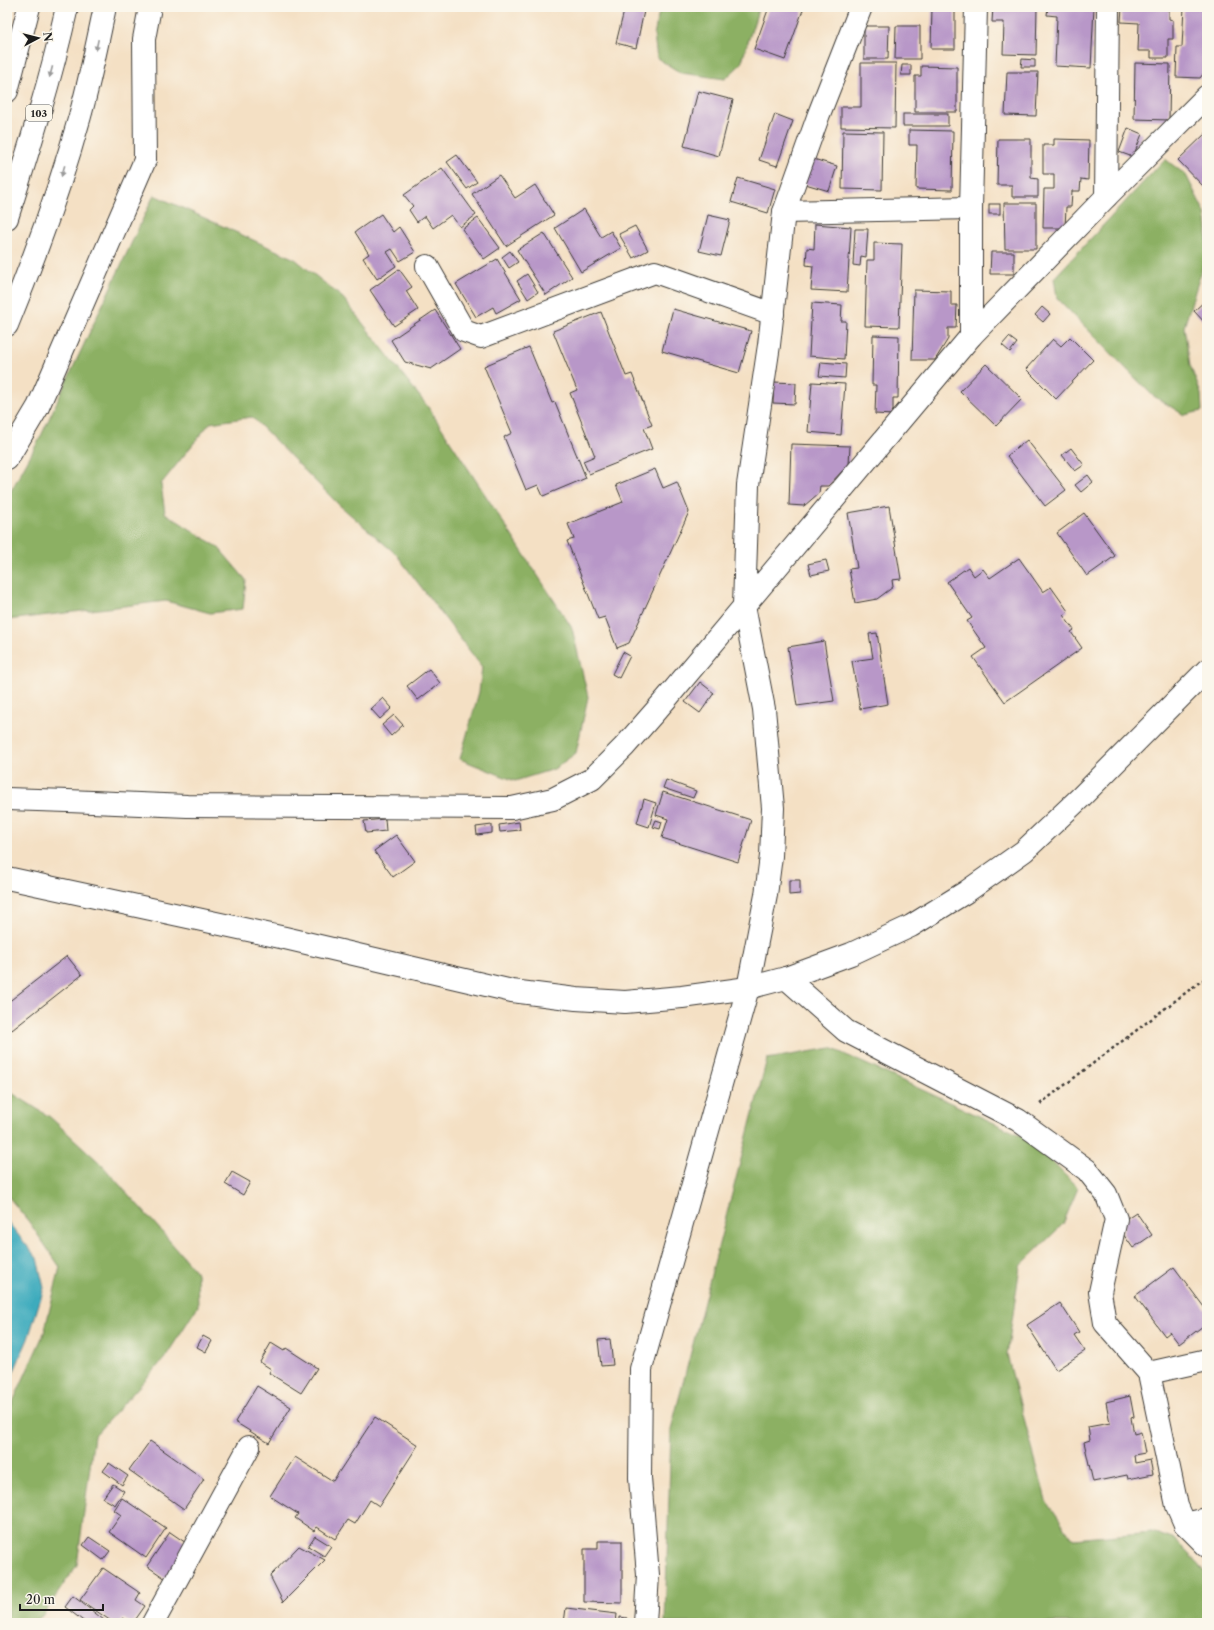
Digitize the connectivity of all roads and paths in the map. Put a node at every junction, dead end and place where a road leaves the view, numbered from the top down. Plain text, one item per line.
1 (29, 7) edge
2 (67, 7) edge
3 (105, 7) edge
4 (150, 7) edge
5 (861, 7) edge
6 (976, 7) edge
7 (1108, 7) edge
8 (7, 91) edge
9 (1207, 96) edge
10 (1106, 197) junction
11 (971, 208) junction
12 (784, 212) junction
13 (7, 218) edge
14 (428, 266) dead end
15 (773, 314) junction
16 (7, 325) edge
17 (971, 336) junction
18 (7, 459) edge
19 (744, 606) junction
20 (1207, 670) edge
21 (7, 800) edge
22 (7, 878) edge
23 (786, 978) junction
24 (1207, 978) edge
25 (748, 988) junction
26 (1018, 1120) junction
27 (1207, 1360) edge
28 (1149, 1374) junction
29 (249, 1447) dead end
30 (1207, 1519) edge
31 (1185, 1524) junction
32 (1207, 1546) edge
33 (153, 1623) edge
34 (645, 1623) edge

1 - 8 main road
2 -> 13 main road, 103
3 -> 16 main road
4 - 18 main road
5 - 12 main road
6 - 11 main road
7 - 10 main road
9 - 10 main road
10 - 17 main road
11 - 12 main road
11 - 17 main road
12 - 15 main road
14 - 15 main road
15 - 19 main road
17 - 19 main road
19 - 21 main road
19 - 25 main road
20 - 23 main road
22 - 25 main road
23 - 25 main road
23 - 26 main road
24 - 26 path
25 - 34 main road
26 - 28 main road
27 - 28 main road
28 - 31 main road
29 - 33 main road
30 - 31 main road
31 - 32 main road

